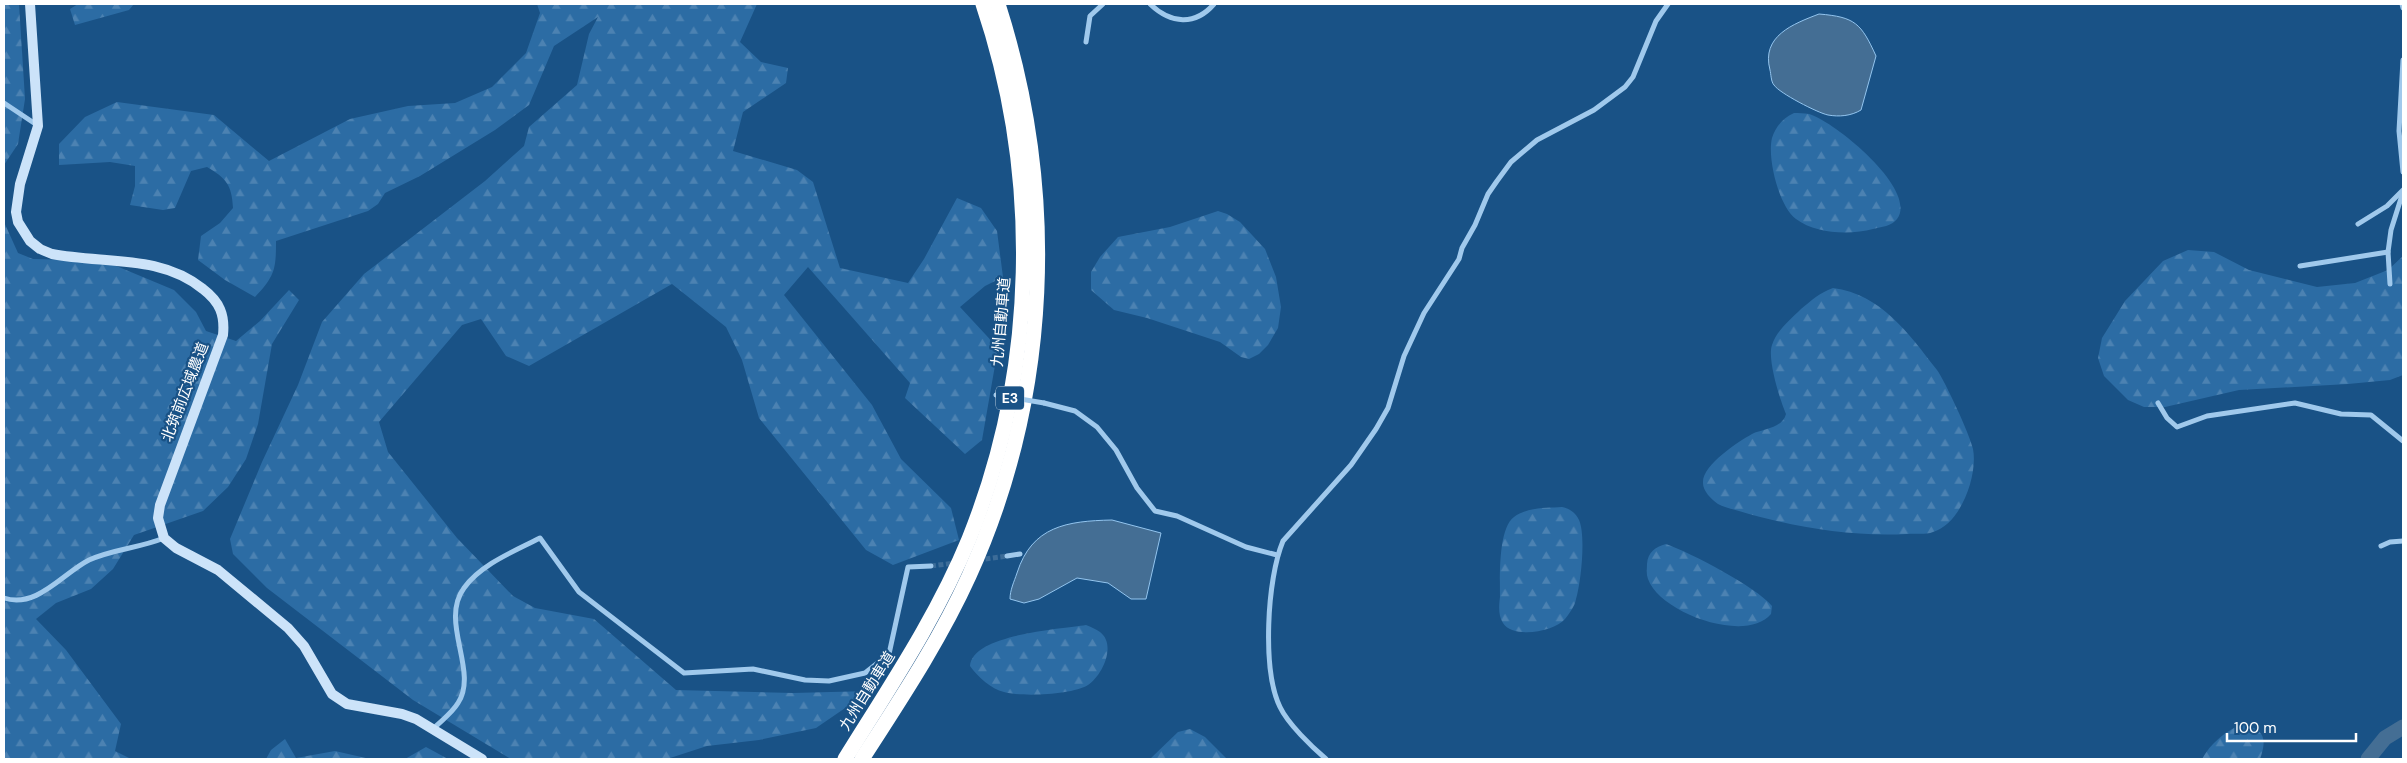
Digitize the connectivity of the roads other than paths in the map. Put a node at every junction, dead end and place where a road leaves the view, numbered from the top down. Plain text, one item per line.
1 (30, 4) edge
2 (983, 4) edge
3 (998, 4) edge
4 (1104, 4) edge
5 (1150, 4) edge
6 (1214, 4) edge
7 (1668, 4) edge
8 (2402, 4) edge
9 (2403, 8) edge
10 (1086, 42) dead end
11 (2403, 60) edge
12 (4, 103) edge
13 (38, 126) junction
14 (2403, 172) edge
15 (2403, 191) edge
16 (2358, 224) dead end
17 (2388, 252) junction
18 (2300, 266) dead end
19 (2390, 284) dead end
20 (996, 395) dead end
21 (2158, 403) dead end
22 (2403, 441) edge
23 (164, 538) junction
24 (2403, 541) edge
25 (2380, 546) dead end
26 (1020, 554) dead end
27 (1277, 555) junction
28 (1007, 556) tunnel mouth
29 (931, 566) tunnel mouth
30 (4, 598) edge
31 (434, 728) junction
32 (482, 759) edge
33 (845, 759) edge
34 (862, 759) edge
35 (1326, 759) edge

1 - 13 street, 北筑前広域農道
2 - 33 highway, 九州自動車道 / E3
3 - 34 highway, E3
4 - 10 street
5 - 6 street
7 - 27 street
8 - 9 street
11 - 14 street
12 - 13 street
13 - 23 street, 北筑前広域農道
15 - 16 street
15 - 17 street
17 - 18 street
17 - 19 street
20 - 27 street, bridge
21 - 22 street
23 - 30 street
23 - 31 street
24 - 25 street
26 - 28 street
27 - 35 street
29 - 31 street
31 - 32 street

